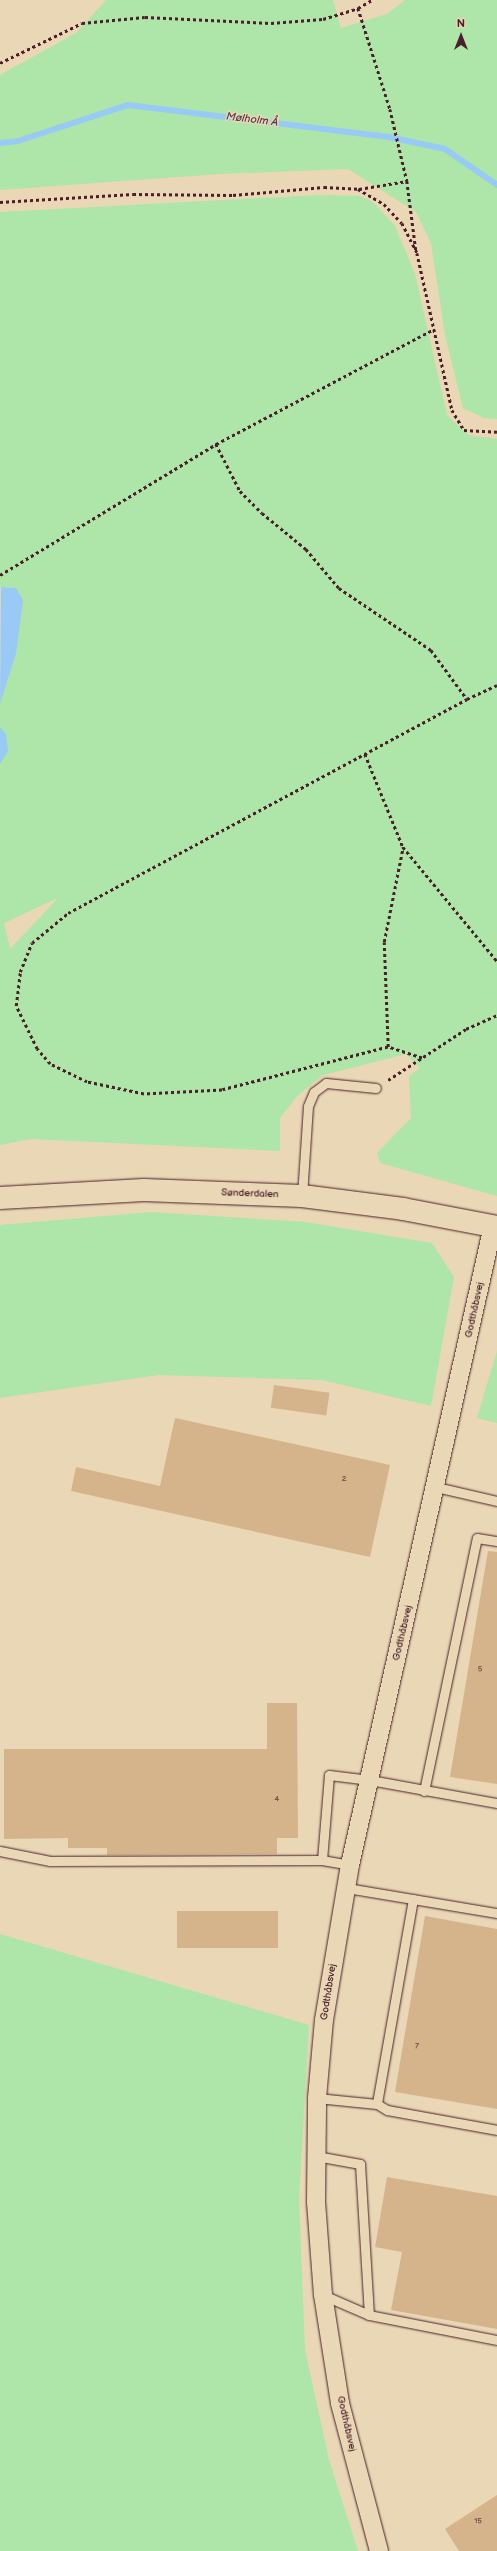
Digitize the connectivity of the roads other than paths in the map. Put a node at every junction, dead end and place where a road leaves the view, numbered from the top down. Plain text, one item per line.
1 (376, 1088) road end
2 (302, 1196) junction
3 (0, 1198) edge
4 (495, 1227) edge
5 (436, 1487) junction
6 (497, 1501) edge
7 (497, 1541) edge
8 (370, 1780) junction
9 (424, 1792) junction
10 (497, 1803) edge
11 (0, 1851) edge
12 (322, 1860) junction
13 (350, 1865) junction
14 (347, 1888) junction
15 (413, 1899) junction
16 (497, 1913) edge
17 (317, 2098) junction
18 (377, 2104) junction
19 (497, 2130) edge
20 (316, 2156) junction
21 (323, 2295) junction
22 (369, 2315) junction
23 (497, 2340) edge
24 (379, 2551) edge

1 - 2 lane
2 - 3 street, Sønderdalen
2 - 4 street, Sønderdalen
4 - 5 street, Godthåbsvej
5 - 6 lane
5 - 8 street, Godthåbsvej
7 - 9 lane
8 - 9 lane
8 - 12 lane
8 - 13 street, Godthåbsvej
9 - 10 lane
11 - 12 lane
12 - 13 lane
13 - 14 street, Godthåbsvej
14 - 15 lane
14 - 17 street, Godthåbsvej
15 - 16 lane
15 - 18 lane
17 - 18 lane
17 - 20 street, Godthåbsvej
18 - 19 lane
20 - 21 street, Godthåbsvej
20 - 22 lane
21 - 22 lane
21 - 24 street, Godthåbsvej
22 - 23 lane

